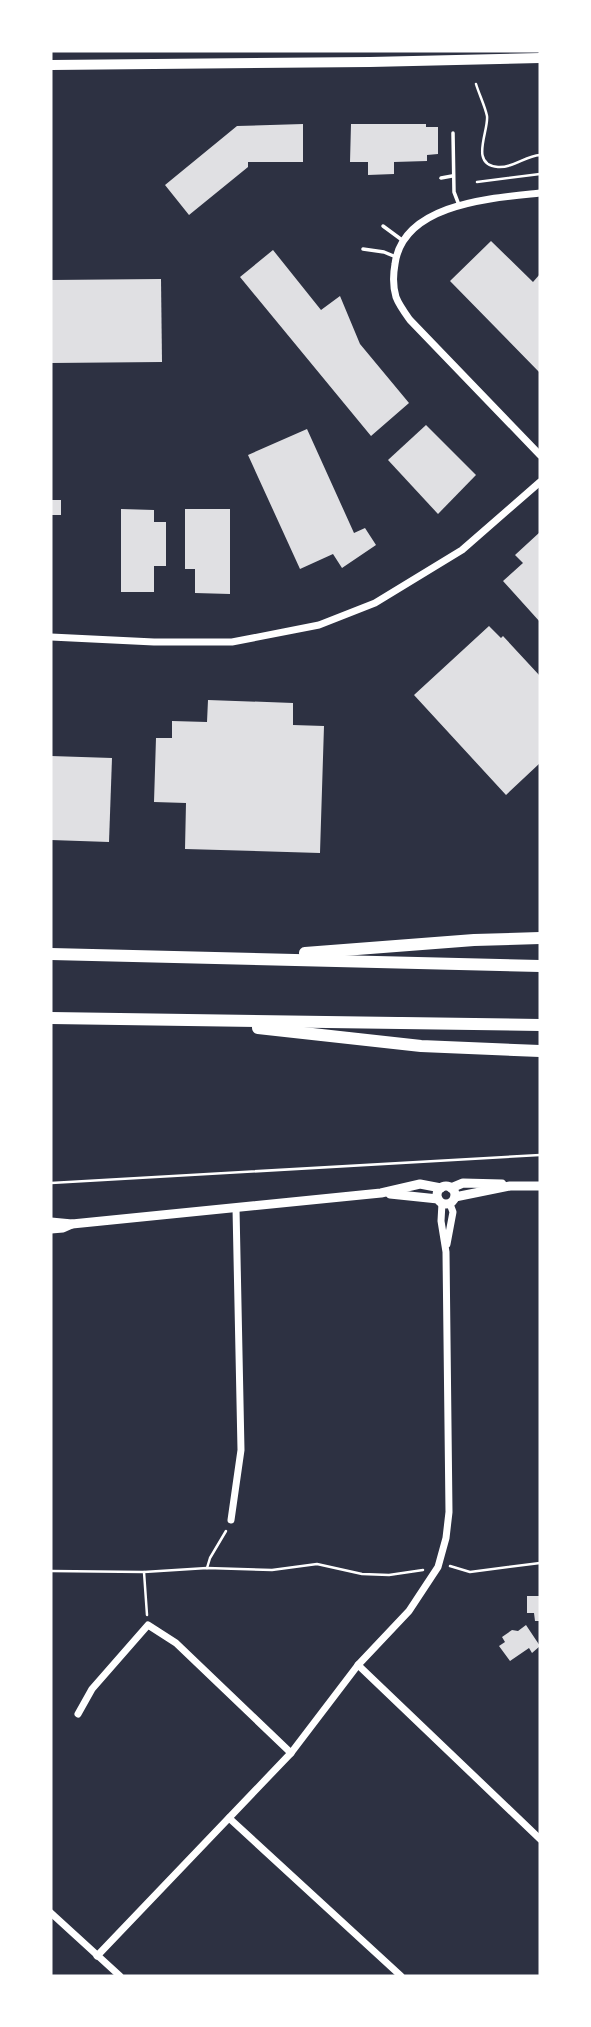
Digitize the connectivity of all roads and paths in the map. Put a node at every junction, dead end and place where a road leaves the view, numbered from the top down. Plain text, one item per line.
1 (540, 58) edge
2 (51, 65) edge
3 (476, 84) dead end
4 (453, 133) dead end
5 (540, 155) edge
6 (540, 174) edge
7 (452, 176) junction
8 (441, 177) dead end
9 (477, 182) dead end
10 (540, 193) edge
11 (459, 205) junction
12 (383, 226) dead end
13 (404, 241) junction
14 (363, 249) dead end
15 (396, 257) junction
16 (540, 455) edge
17 (540, 482) edge
18 (51, 638) edge
19 (540, 938) edge
20 (51, 954) edge
21 (239, 958) junction
22 (540, 966) edge
23 (51, 1018) edge
24 (184, 1020) junction
25 (540, 1025) edge
26 (540, 1051) edge
27 (540, 1155) edge
28 (51, 1183) edge
29 (540, 1186) edge
30 (382, 1193) junction
31 (447, 1198) junction
32 (236, 1208) junction
33 (51, 1222) edge
34 (72, 1224) junction
35 (51, 1229) edge
36 (231, 1520) joint
37 (540, 1563) edge
38 (438, 1567) junction
39 (207, 1568) junction
40 (51, 1571) edge
41 (144, 1573) junction
42 (148, 1625) junction
43 (359, 1665) junction
44 (78, 1714) dead end
45 (290, 1753) junction
46 (229, 1818) junction
47 (540, 1839) edge
48 (51, 1913) edge
49 (97, 1956) junction
50 (120, 1976) edge
51 (401, 1976) edge

1 - 2 main road
3 - 5 path
4 - 7 lane
6 - 9 path
7 - 8 lane
7 - 11 lane
10 - 11 street
11 - 13 street
12 - 13 lane
13 - 15 street
14 - 15 lane
15 - 16 street
17 - 18 street
19 - 21 highway
20 - 21 highway
21 - 22 highway
23 - 24 highway
24 - 25 highway
24 - 26 highway
27 - 28 path
29 - 31 street
30 - 31 street
30 - 31 street
30 - 32 street
31 - 38 street
32 - 34 street
32 - 36 street
33 - 34 street
34 - 35 street
36 - 39 path
37 - 38 path
38 - 39 path
38 - 43 street
39 - 41 path
40 - 41 path
41 - 42 path
42 - 44 street
42 - 45 street
43 - 45 street
43 - 47 street
45 - 46 street
46 - 49 street
46 - 51 street
48 - 49 street
49 - 50 street

